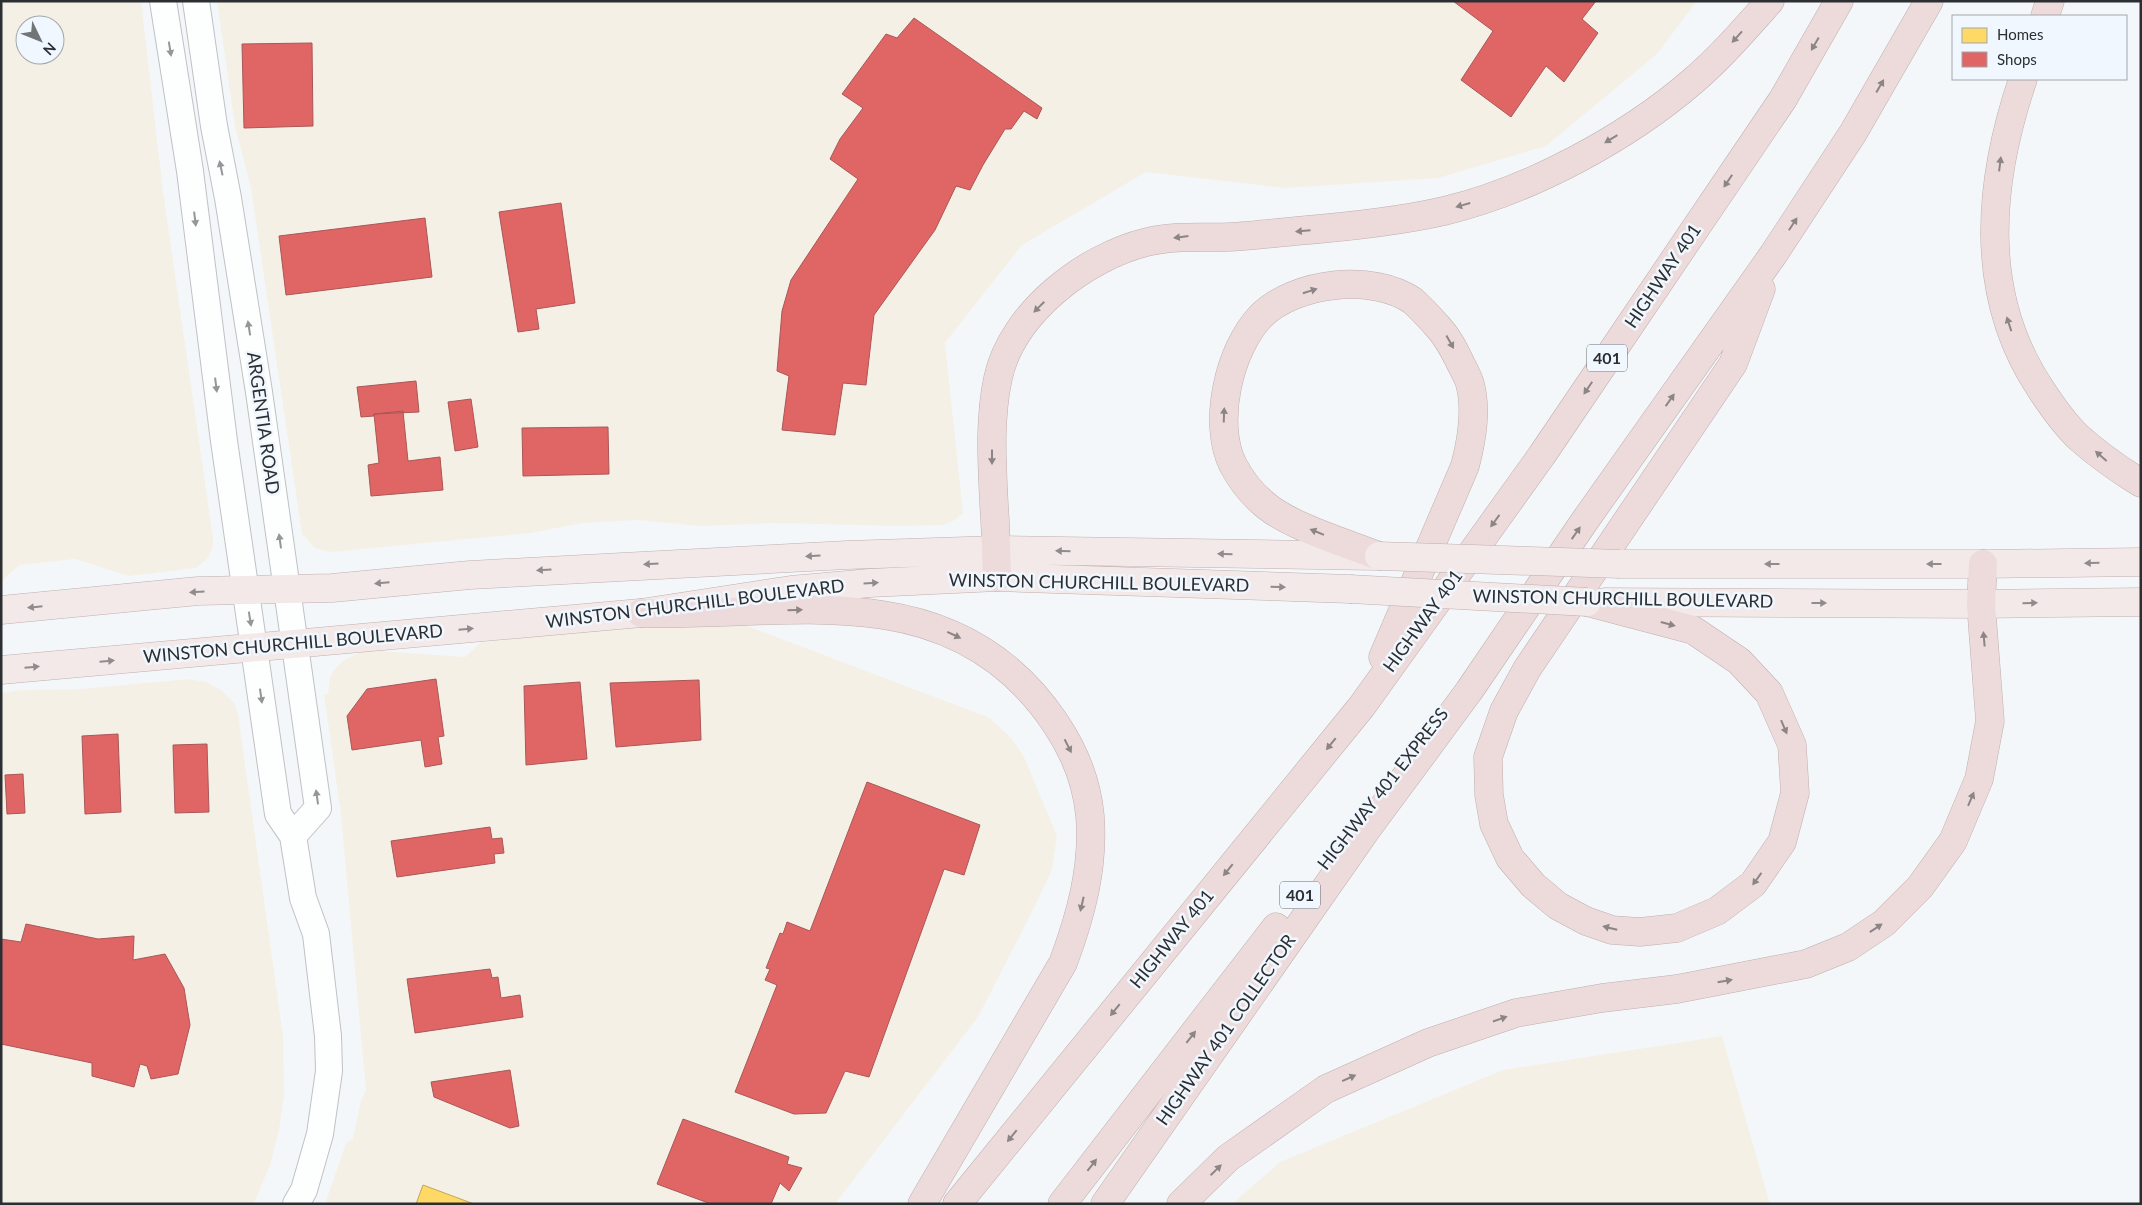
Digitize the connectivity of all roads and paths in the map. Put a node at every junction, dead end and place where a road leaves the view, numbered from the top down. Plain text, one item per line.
1 (162, 1) edge
2 (196, 1) edge
3 (1770, 1) edge
4 (1839, 1) edge
5 (1929, 1) edge
6 (2050, 1) edge
7 (2045, 15) edge
8 (2023, 80) edge
9 (1774, 255) junction
10 (2141, 483) edge
11 (996, 550) junction
12 (1379, 556) junction
13 (2141, 562) edge
14 (1983, 564) junction
15 (997, 577) junction
16 (1538, 587) junction
17 (287, 589) junction
18 (246, 590) junction
19 (1587, 602) junction
20 (2141, 602) edge
21 (1981, 604) junction
22 (1, 610) edge
23 (641, 613) junction
24 (295, 644) junction
25 (254, 647) junction
26 (1, 670) edge
27 (1362, 706) junction
28 (293, 836) junction
29 (296, 1204) edge
30 (922, 1204) edge
31 (957, 1204) edge
32 (1062, 1204) edge
33 (1105, 1204) edge
34 (1181, 1204) edge

1 -> 18 street
17 -> 2 street, ARGENTIA ROAD
3 -> 11 highway
4 -> 27 highway, HIGHWAY 401 / 401
9 -> 5 highway, 401
6 - 7 highway
10 -> 8 highway
16 -> 9 highway, 401
19 -> 9 highway
12 -> 11 main road, WINSTON CHURCHILL BOULEVARD
11 - 15 highway
11 -> 17 main road, WINSTON CHURCHILL BOULEVARD
14 -> 12 main road, WINSTON CHURCHILL BOULEVARD, bridge
12 -> 27 highway
13 -> 14 main road, WINSTON CHURCHILL BOULEVARD
14 - 21 highway
15 -> 19 main road, WINSTON CHURCHILL BOULEVARD, bridge
23 -> 15 main road, WINSTON CHURCHILL BOULEVARD
32 -> 16 highway, HIGHWAY 401 EXPRESS / 401
16 - 33 highway, HIGHWAY 401 COLLECTOR / 401
17 - 18 main road, WINSTON CHURCHILL BOULEVARD
17 - 24 street, ARGENTIA ROAD
18 -> 22 main road, WINSTON CHURCHILL BOULEVARD
18 -> 25 street
19 -> 21 main road, WINSTON CHURCHILL BOULEVARD
21 -> 20 main road, WINSTON CHURCHILL BOULEVARD
34 -> 21 highway
24 -> 23 main road, WINSTON CHURCHILL BOULEVARD
23 -> 30 highway
24 - 25 main road, WINSTON CHURCHILL BOULEVARD
28 -> 24 street, ARGENTIA ROAD
26 -> 25 main road, WINSTON CHURCHILL BOULEVARD
25 -> 28 street
27 -> 31 highway, HIGHWAY 401 / 401
28 - 29 street

